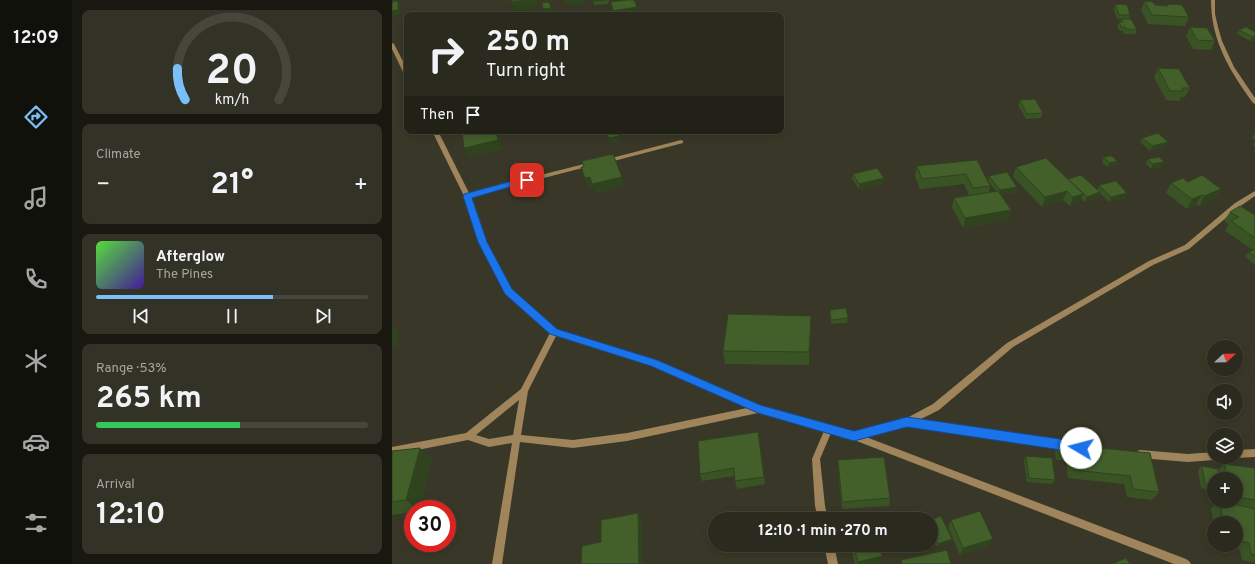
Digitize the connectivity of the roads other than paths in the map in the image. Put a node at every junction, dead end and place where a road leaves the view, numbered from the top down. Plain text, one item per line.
1 (1212, 0) edge
2 (392, 44) edge
3 (404, 68) edge
4 (1255, 102) edge
5 (436, 134) edge
6 (681, 142) dead end
7 (1255, 193) edge
8 (467, 196) junction
9 (554, 332) junction
10 (524, 391) junction
11 (758, 409) junction
12 (907, 422) junction
13 (829, 429) junction
14 (468, 436) junction
15 (854, 436) junction
16 (517, 438) junction
17 (1079, 447) edge
18 (392, 452) edge
19 (1255, 453) edge
20 (1134, 454) edge
21 (1243, 454) edge
22 (1207, 457) edge
23 (821, 512) edge
24 (830, 552) edge
25 (497, 564) edge
26 (833, 564) edge
27 (1186, 564) edge

1 - 4 street
2 - 3 street
5 - 8 street
6 - 8 street
7 - 12 street
8 - 9 street
9 - 10 street
9 - 11 street
10 - 14 street
10 - 16 street
11 - 13 street
11 - 16 street
12 - 15 street
12 - 17 street
13 - 15 street
13 - 23 street
14 - 16 street
14 - 18 street
15 - 27 street
16 - 25 street
19 - 21 street
20 - 22 street
24 - 26 street

